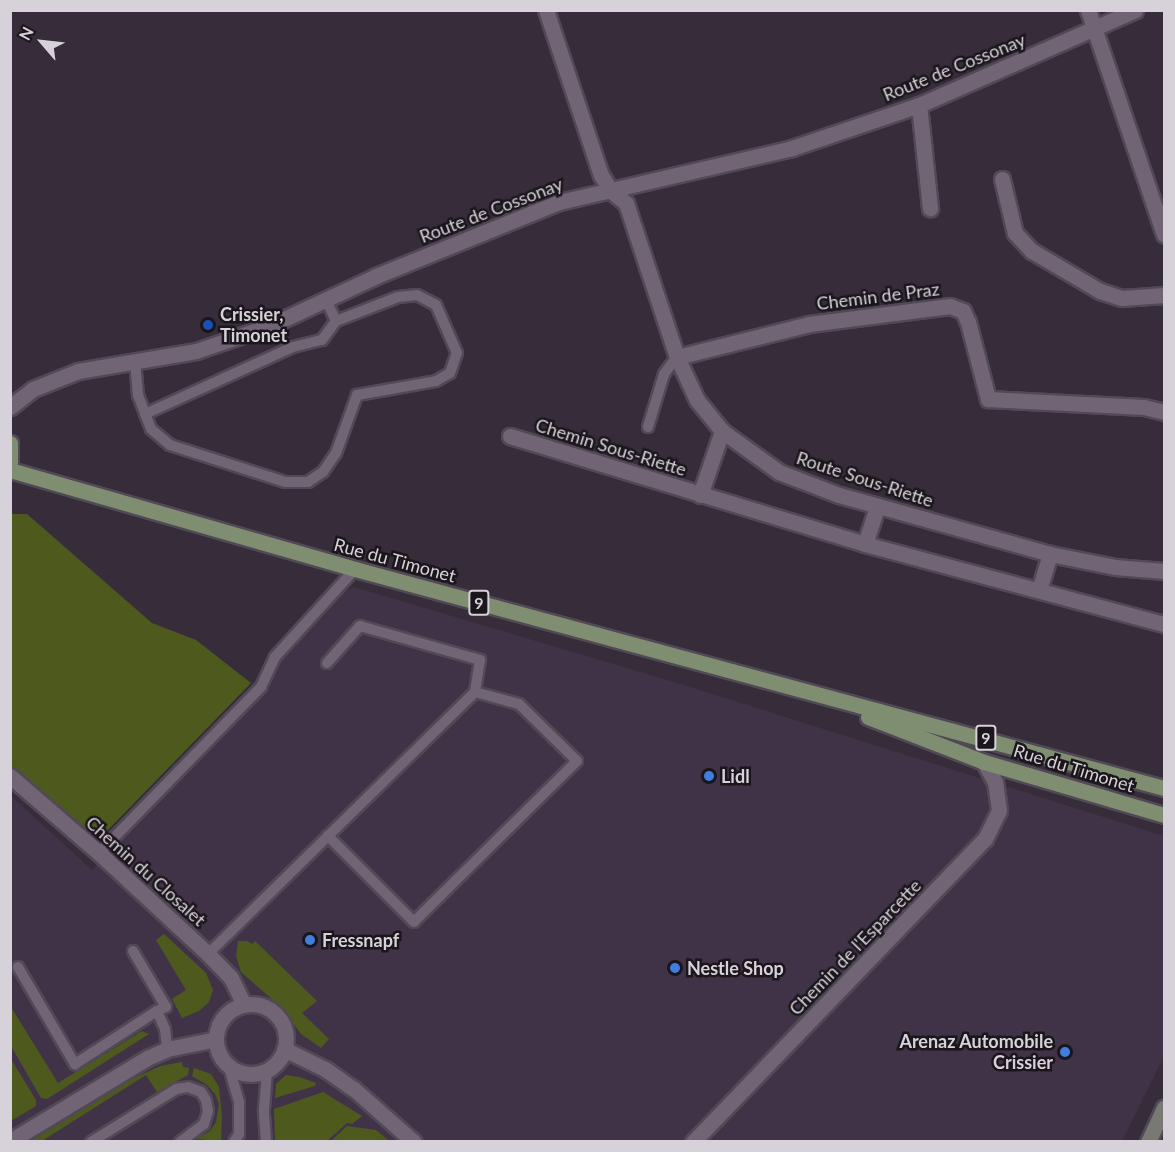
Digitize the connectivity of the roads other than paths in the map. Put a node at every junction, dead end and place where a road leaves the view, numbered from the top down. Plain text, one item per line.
1 (546, 10) edge
2 (1088, 10) edge
3 (1135, 10) edge
4 (1095, 26) junction
5 (919, 105) junction
6 (1002, 179) dead end
7 (611, 191) junction
8 (930, 208) dead end
9 (1164, 234) edge
10 (1164, 295) edge
11 (326, 300) junction
12 (336, 321) junction
13 (677, 357) junction
14 (135, 362) junction
15 (10, 407) edge
16 (1164, 412) edge
17 (145, 414) junction
18 (648, 427) dead end
19 (722, 431) junction
20 (510, 436) dead end
21 (10, 443) edge
22 (10, 463) edge
23 (10, 470) edge
24 (700, 495) junction
25 (877, 506) junction
26 (865, 544) junction
27 (1050, 554) junction
28 (355, 569) junction
29 (1164, 571) edge
30 (1039, 590) junction
31 (1164, 624) edge
32 (327, 663) dead end
33 (475, 692) junction
34 (806, 693) junction
35 (984, 762) junction
36 (10, 776) edge
37 (1164, 788) edge
38 (1143, 809) junction
39 (1164, 814) edge
40 (1164, 820) edge
41 (328, 836) junction
42 (99, 853) junction
43 (133, 951) dead end
44 (208, 954) junction
45 (18, 967) dead end
46 (244, 1005) junction
47 (157, 1011) junction
48 (216, 1039) junction
49 (167, 1048) junction
50 (284, 1049) junction
51 (229, 1066) junction
52 (267, 1070) junction
53 (1164, 1108) edge
54 (263, 1138) edge
55 (239, 1139) edge
56 (10, 1141) edge
57 (91, 1142) edge
58 (180, 1142) edge
59 (414, 1142) edge
60 (693, 1142) edge
61 (1148, 1142) edge

1 - 7 street, Route Sous-Riette
2 - 4 street
3 - 4 street, Route de Cossonay
4 - 5 street, Route de Cossonay
4 - 9 street
5 - 7 street, Route de Cossonay
5 - 8 street
6 - 10 street
7 - 11 street, Route de Cossonay
7 - 13 street, Route Sous-Riette
11 - 12 lane
11 - 14 street, Route de Cossonay
12 - 17 lane
12 - 17 lane
13 - 16 street, Chemin de Praz
13 - 18 lane
13 - 19 street, Route Sous-Riette
14 - 15 street, Route de Cossonay
14 - 17 lane
19 - 24 street, Chemin Sous-Riette
19 - 25 street, Route Sous-Riette
20 - 24 street, Chemin Sous-Riette
21 - 22 main road
23 - 28 main road, Rue du Timonet / 9
24 - 26 street, Chemin Sous-Riette
25 - 26 street
25 - 27 street, Route Sous-Riette
26 - 30 street, Chemin Sous-Riette
27 - 29 street, Route Sous-Riette
27 - 30 street
28 - 34 main road, Rue du Timonet / 9
28 - 42 lane
30 - 31 street, Chemin Sous-Riette
32 - 33 lane
33 - 41 lane
33 - 41 lane
34 - 35 main road, Rue du Timonet / 9
34 - 37 main road, Rue du Timonet / 9
35 - 38 main road, Rue du Timonet / 9
35 - 60 street, Chemin de l'Esparcette
36 - 42 street, Chemin du Closalet
38 - 39 main road, Rue du Timonet / 9
38 - 40 main road
41 - 44 lane
42 - 44 street, Chemin du Closalet
43 - 47 lane
44 - 46 street, Chemin du Closalet
45 - 47 lane
46 - 48 street
46 - 50 street
47 - 49 lane
48 - 49 street
48 - 51 street
49 - 56 street
50 - 52 street
50 - 59 street
51 - 52 street
51 - 55 lane
52 - 54 lane
53 - 61 main road
57 - 58 lane

